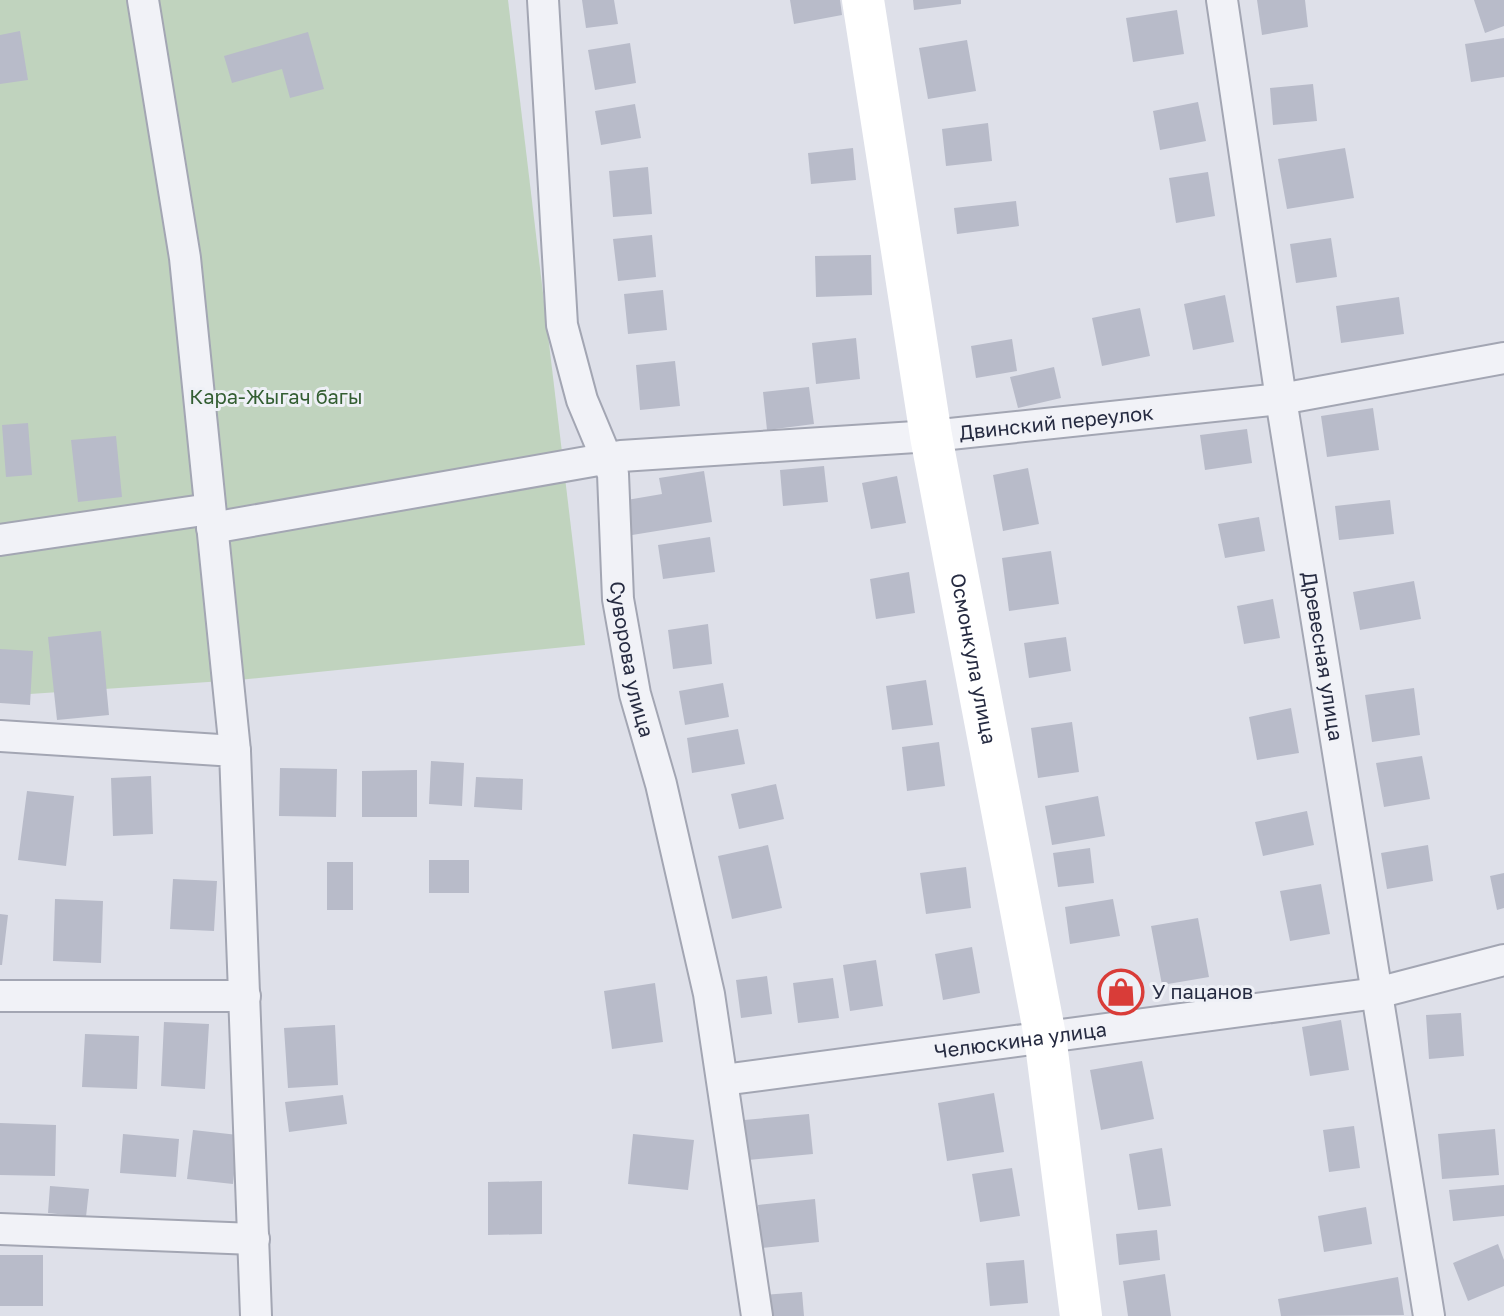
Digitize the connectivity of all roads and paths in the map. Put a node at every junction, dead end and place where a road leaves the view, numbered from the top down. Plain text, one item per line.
1 (143, 0) edge
2 (543, 0) edge
3 (863, 0) edge
4 (1222, 0) edge
5 (1504, 358) edge
6 (1281, 399) junction
7 (931, 436) junction
8 (607, 459) junction
9 (211, 518) junction
10 (0, 540) edge
11 (0, 736) edge
12 (235, 751) junction
13 (1504, 960) edge
14 (1377, 993) junction
15 (1, 996) edge
16 (245, 996) junction
17 (1045, 1036) junction
18 (723, 1080) junction
19 (0, 1229) edge
20 (254, 1239) junction
21 (1429, 1314) edge
22 (256, 1316) edge
23 (757, 1316) edge
24 (1081, 1316) edge

1 - 9 street
2 - 8 street, Суворова улица
3 - 7 street, Осмонкула улица
4 - 6 street, Древесная улица
5 - 6 street, Двинский переулок
6 - 7 street, Двинский переулок
6 - 14 street, Древесная улица
7 - 8 street, Двинский переулок
7 - 17 street, Осмонкула улица
8 - 9 street, Двинский переулок
8 - 18 street, Суворова улица
9 - 10 street, Двинский переулок
9 - 12 street
11 - 12 street
12 - 16 street
13 - 14 street, Челюскина улица
14 - 17 street, Челюскина улица
14 - 21 street, Древесная улица
15 - 16 street
16 - 20 street
17 - 18 street, Челюскина улица
17 - 24 street, Осмонкула улица
18 - 23 street, Суворова улица
19 - 20 street
20 - 22 street

